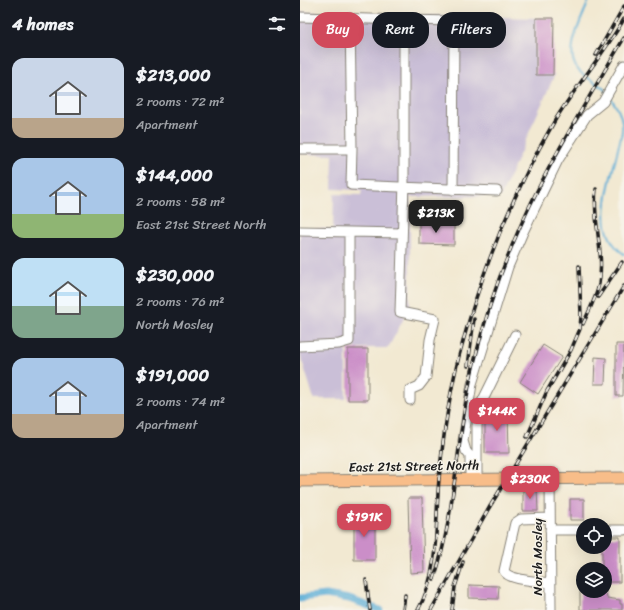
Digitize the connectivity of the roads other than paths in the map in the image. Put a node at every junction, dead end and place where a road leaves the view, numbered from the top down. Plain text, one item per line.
1 (300, 17) edge
2 (312, 17) edge
3 (429, 20) edge
4 (350, 48) edge
5 (404, 48) edge
6 (624, 65) edge
7 (300, 149) edge
8 (352, 150) junction
9 (404, 188) junction
10 (452, 190) junction
11 (497, 191) dead end
12 (300, 231) edge
13 (349, 232) junction
14 (402, 232) junction
15 (515, 335) dead end
16 (300, 346) edge
17 (410, 400) dead end
18 (624, 478) edge
19 (550, 479) junction
20 (473, 480) junction
21 (300, 482) edge
22 (550, 518) junction
23 (550, 530) junction
24 (576, 530) edge
25 (612, 530) edge
26 (624, 530) edge
27 (550, 583) junction
28 (551, 610) edge

1 - 2 street
3 - 10 street
4 - 8 street
5 - 9 street
6 - 20 street
7 - 8 street
8 - 9 street
9 - 10 street
9 - 14 street
10 - 11 street
12 - 13 street
13 - 14 street
13 - 16 street
14 - 17 street
15 - 20 street
18 - 19 main road, East 21st Street North
19 - 20 main road, East 21st Street North
19 - 22 street, North Mosley
20 - 21 main road, East 21st Street North
22 - 23 street, North Mosley
22 - 27 street
23 - 24 street
23 - 27 street, North Mosley
25 - 26 street
27 - 28 street, North Mosley

